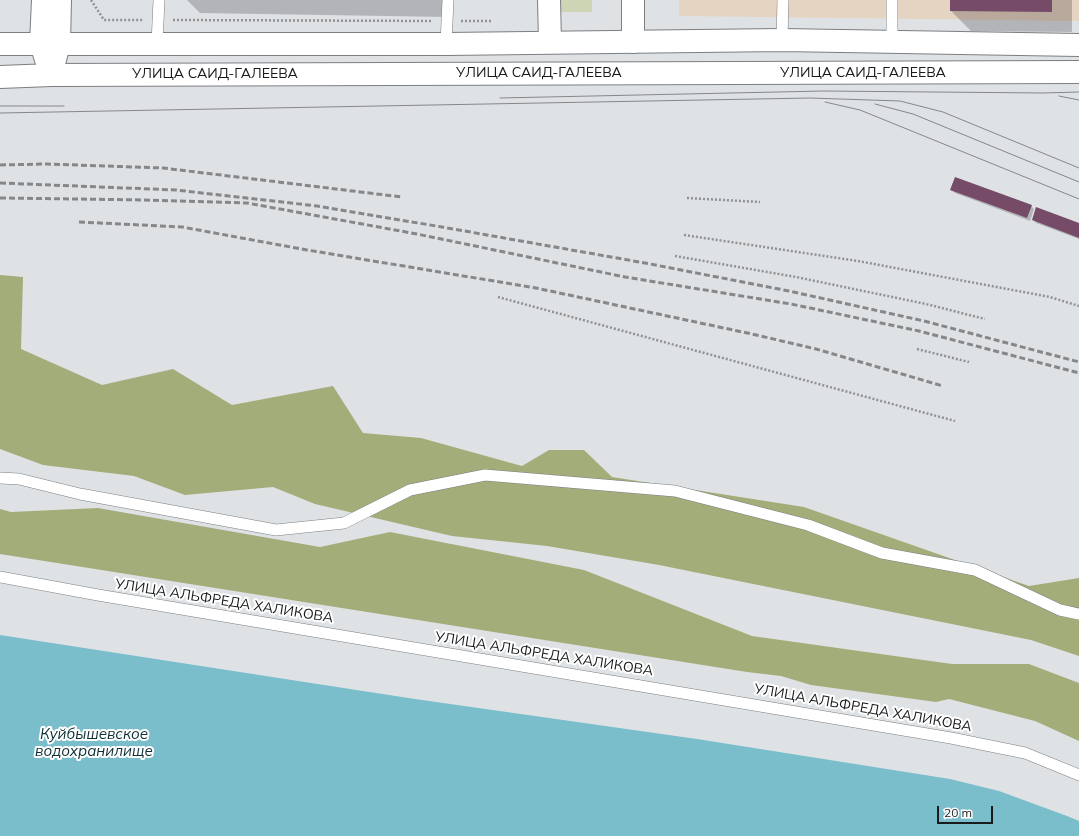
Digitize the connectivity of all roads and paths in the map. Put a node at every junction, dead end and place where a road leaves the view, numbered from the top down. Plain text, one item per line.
1 (42, 0) edge
2 (60, 0) edge
3 (91, 0) edge
4 (159, 0) edge
5 (448, 0) edge
6 (549, 0) edge
7 (633, 0) edge
8 (783, 0) edge
9 (892, 0) edge
10 (158, 20) junction
11 (447, 21) junction
12 (494, 21) dead end
13 (782, 40) junction
14 (550, 42) junction
15 (633, 42) junction
16 (892, 42) junction
17 (0, 44) edge
18 (50, 44) junction
19 (157, 44) junction
20 (446, 44) junction
21 (1079, 45) edge
22 (1079, 72) edge
23 (634, 73) junction
24 (51, 75) junction
25 (0, 77) edge
26 (687, 198) dead end
27 (760, 202) dead end
28 (684, 235) dead end
29 (675, 256) dead end
30 (498, 297) dead end
31 (1079, 306) edge
32 (985, 319) dead end
33 (918, 349) dead end
34 (969, 362) dead end
35 (955, 421) dead end
36 (0, 478) edge
37 (0, 577) edge
38 (1079, 614) edge
39 (1079, 775) edge

1 - 18 main road
2 - 18 main road
3 - 10 path
4 - 10 lane
5 - 11 lane
6 - 14 main road
7 - 15 main road
8 - 13 lane
9 - 16 lane
10 - 11 path
10 - 19 lane
11 - 12 path
11 - 20 lane
13 - 15 main road
13 - 16 main road
14 - 15 main road
14 - 20 main road
15 - 23 main road
16 - 21 main road
17 - 18 main road
18 - 19 main road
18 - 24 main road
19 - 20 main road
22 - 23 main road, УЛИЦА САИД-ГАЛЕЕВА
23 - 24 main road, УЛИЦА САИД-ГАЛЕЕВА
24 - 25 main road, УЛИЦА САИД-ГАЛЕЕВА
26 - 27 path
28 - 31 path
29 - 32 path
30 - 35 path
33 - 34 path
36 - 38 lane
37 - 39 lane, УЛИЦА АЛЬФРЕДА ХАЛИКОВА

